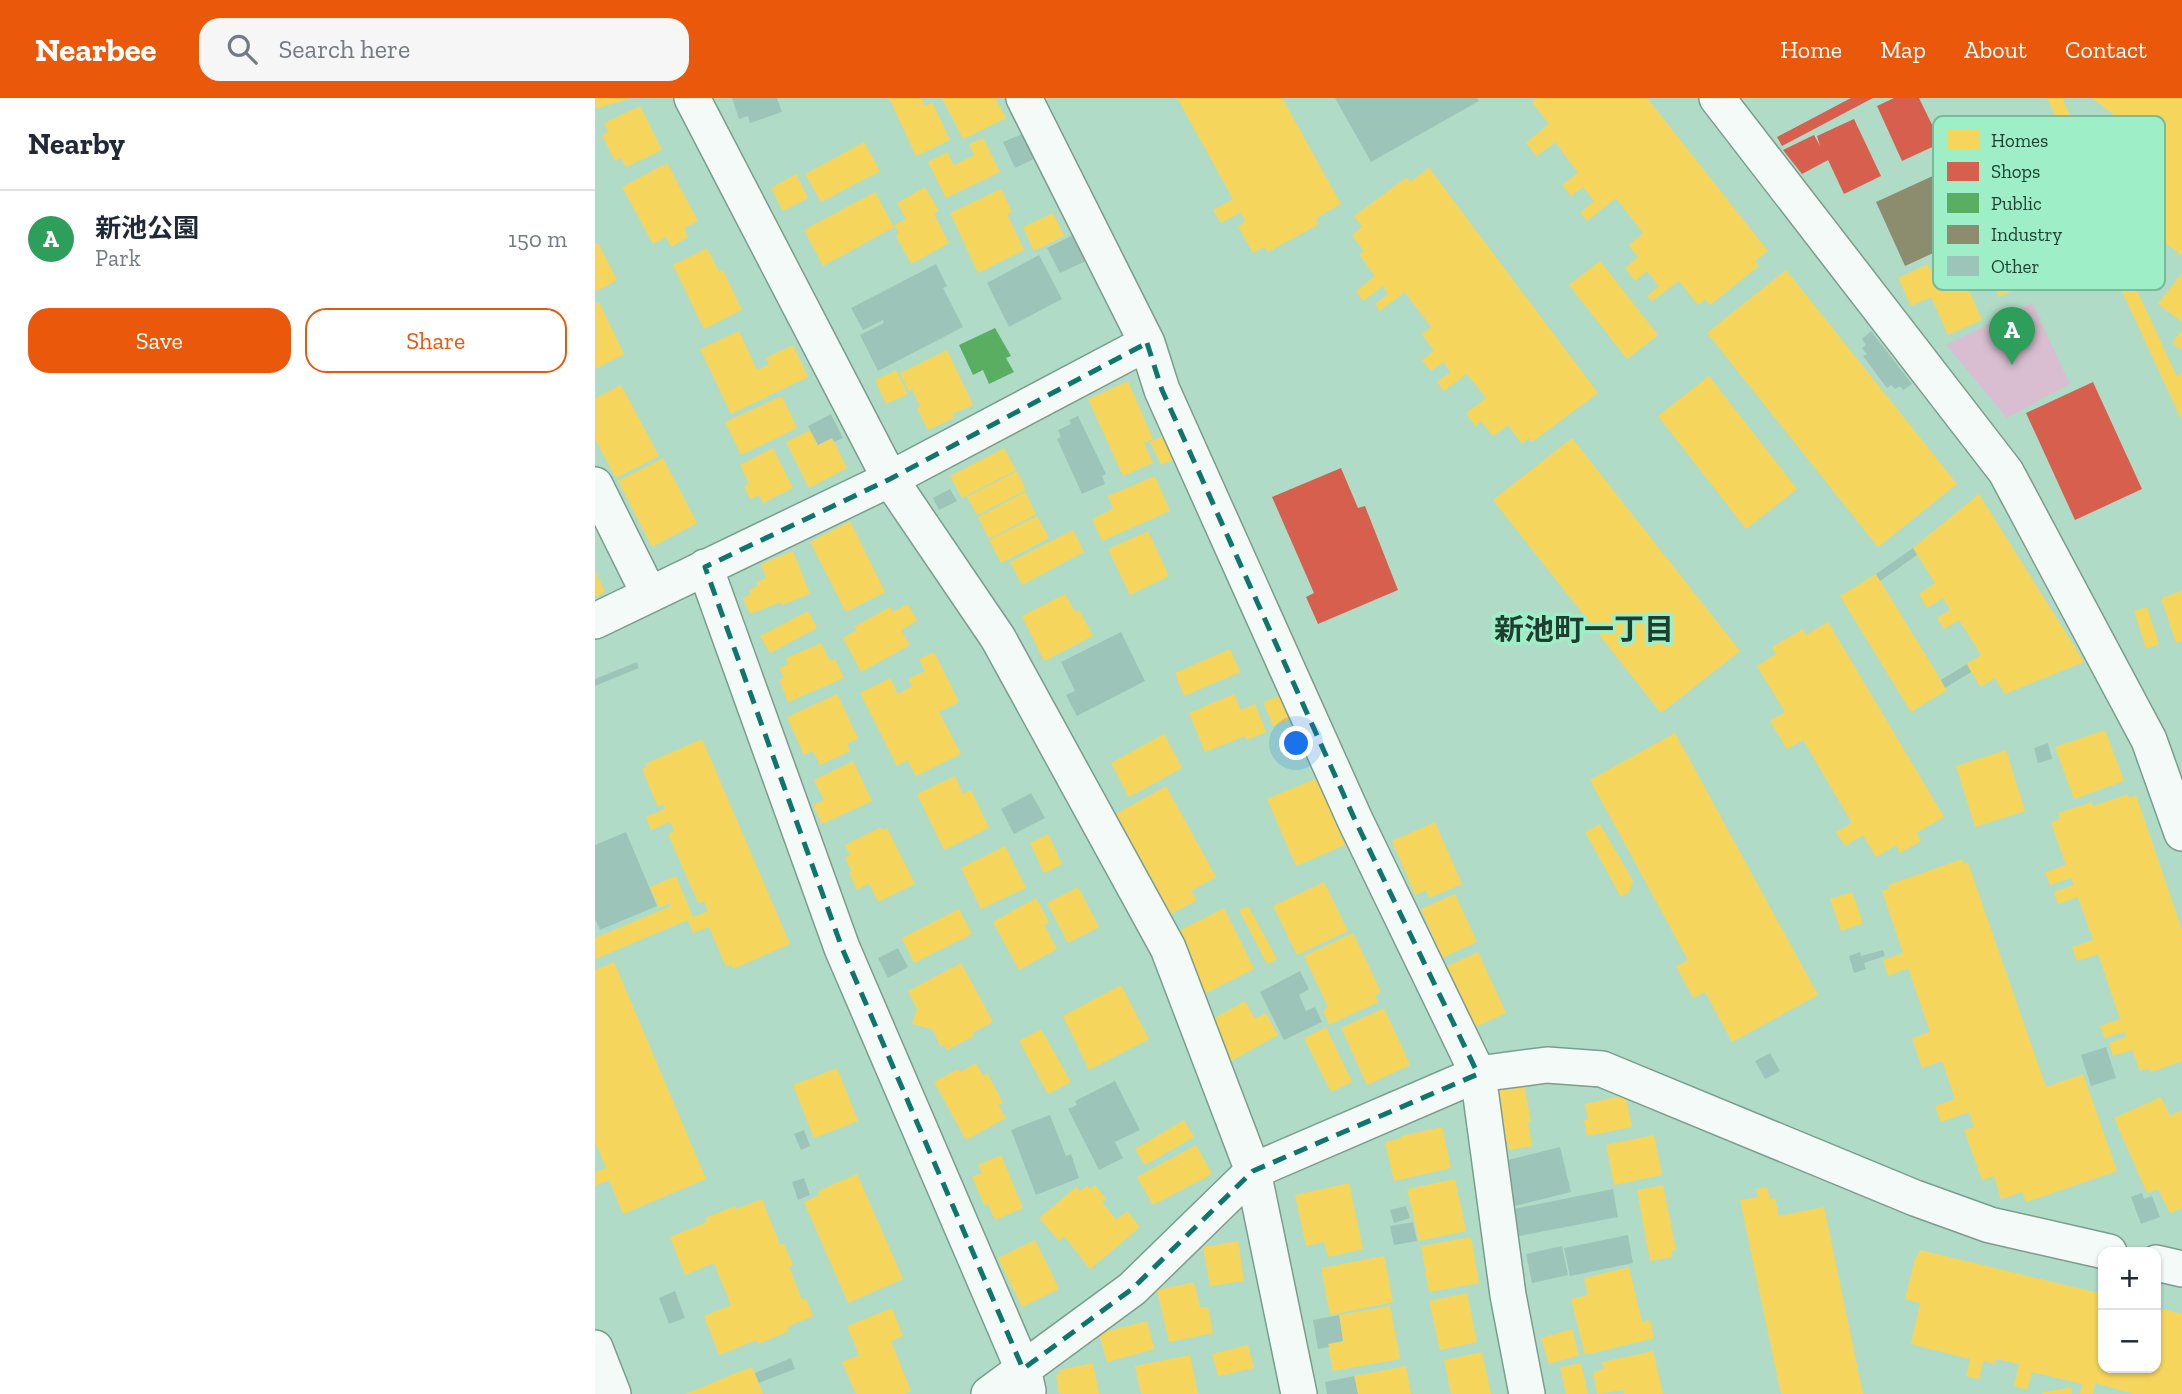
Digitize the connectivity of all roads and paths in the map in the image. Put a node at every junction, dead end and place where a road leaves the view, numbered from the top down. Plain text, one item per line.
1 (692, 98) edge
2 (1024, 98) edge
3 (1717, 98) edge
4 (1147, 343) junction
5 (890, 479) junction
6 (595, 485) edge
7 (705, 567) junction
8 (649, 594) junction
9 (595, 621) edge
10 (2182, 833) edge
11 (1478, 1074) junction
12 (1253, 1171) junction
13 (2098, 1250) edge
14 (2161, 1264) edge
15 (2182, 1269) edge
16 (595, 1348) edge
17 (1026, 1381) edge
18 (613, 1394) edge
19 (989, 1394) edge
20 (1299, 1394) edge
21 (1527, 1394) edge

1 - 5 street
2 - 4 street
3 - 10 street
4 - 5 street
4 - 11 street
5 - 7 street
5 - 12 street
6 - 8 street
7 - 8 street
7 - 17 street
8 - 9 street
11 - 12 street
11 - 13 street
11 - 21 street
12 - 17 street
12 - 20 street
14 - 15 street
16 - 18 street
17 - 19 street

